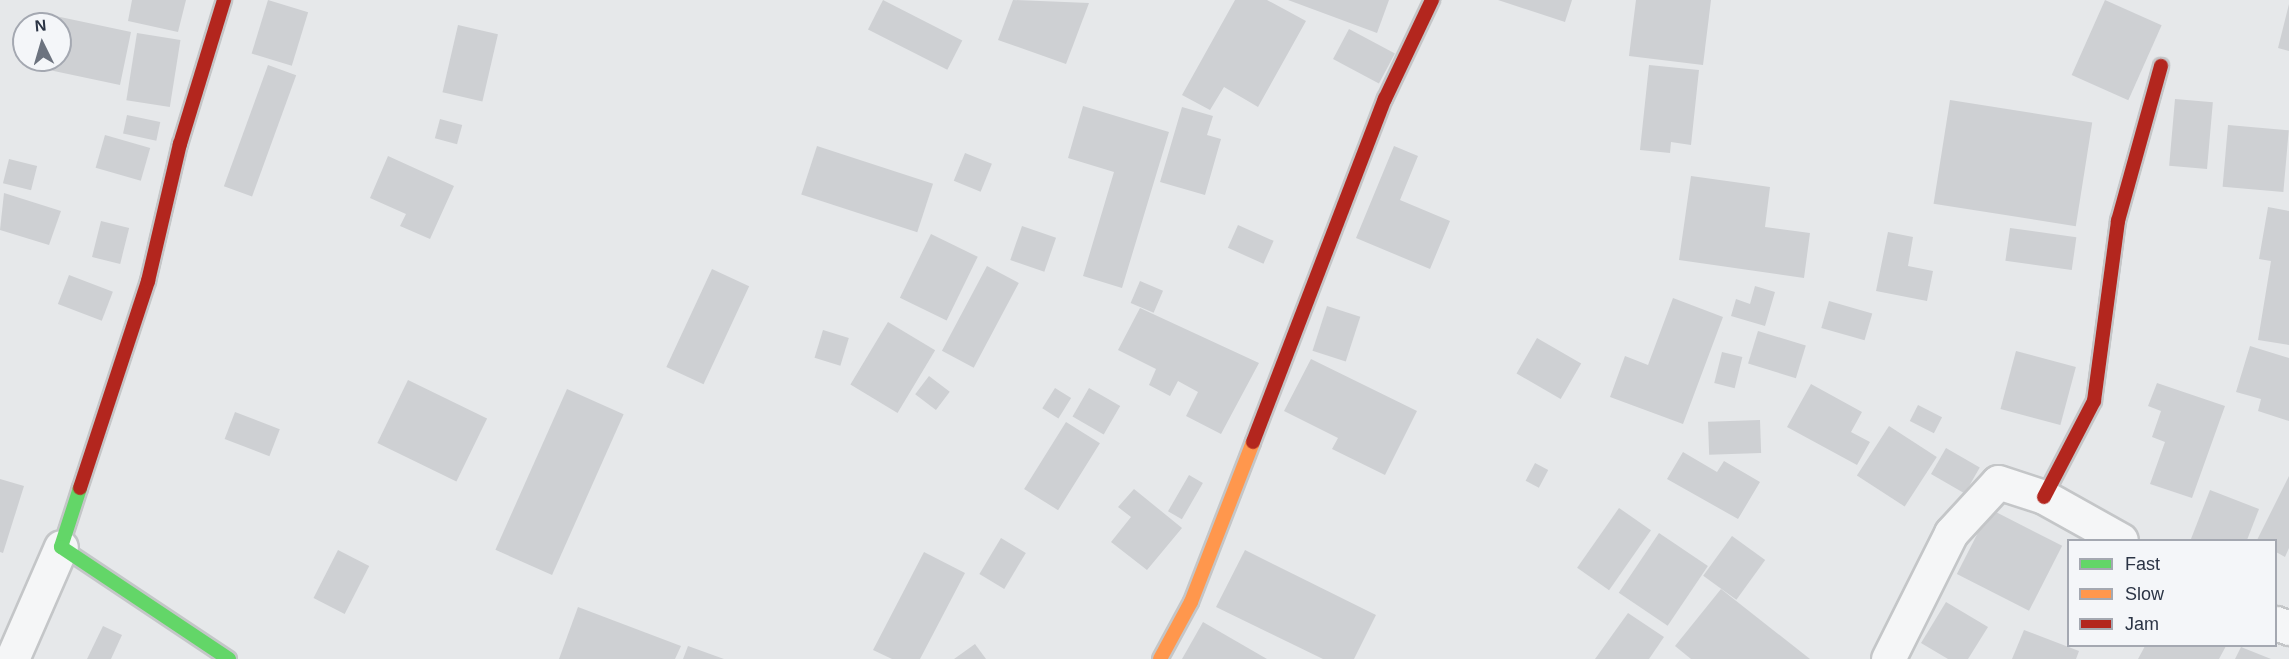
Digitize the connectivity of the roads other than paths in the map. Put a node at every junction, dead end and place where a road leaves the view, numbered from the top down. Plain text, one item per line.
1 (224, 0) edge
2 (1432, 0) edge
3 (2161, 66) dead end
4 (2044, 497) junction
5 (2119, 539) edge
6 (61, 547) junction
7 (12, 659) edge
8 (229, 659) edge
9 (1160, 659) edge
10 (1888, 659) edge

1 - 6 street
2 - 9 street
3 - 4 street
4 - 5 street
4 - 10 street
6 - 7 street
6 - 8 street

